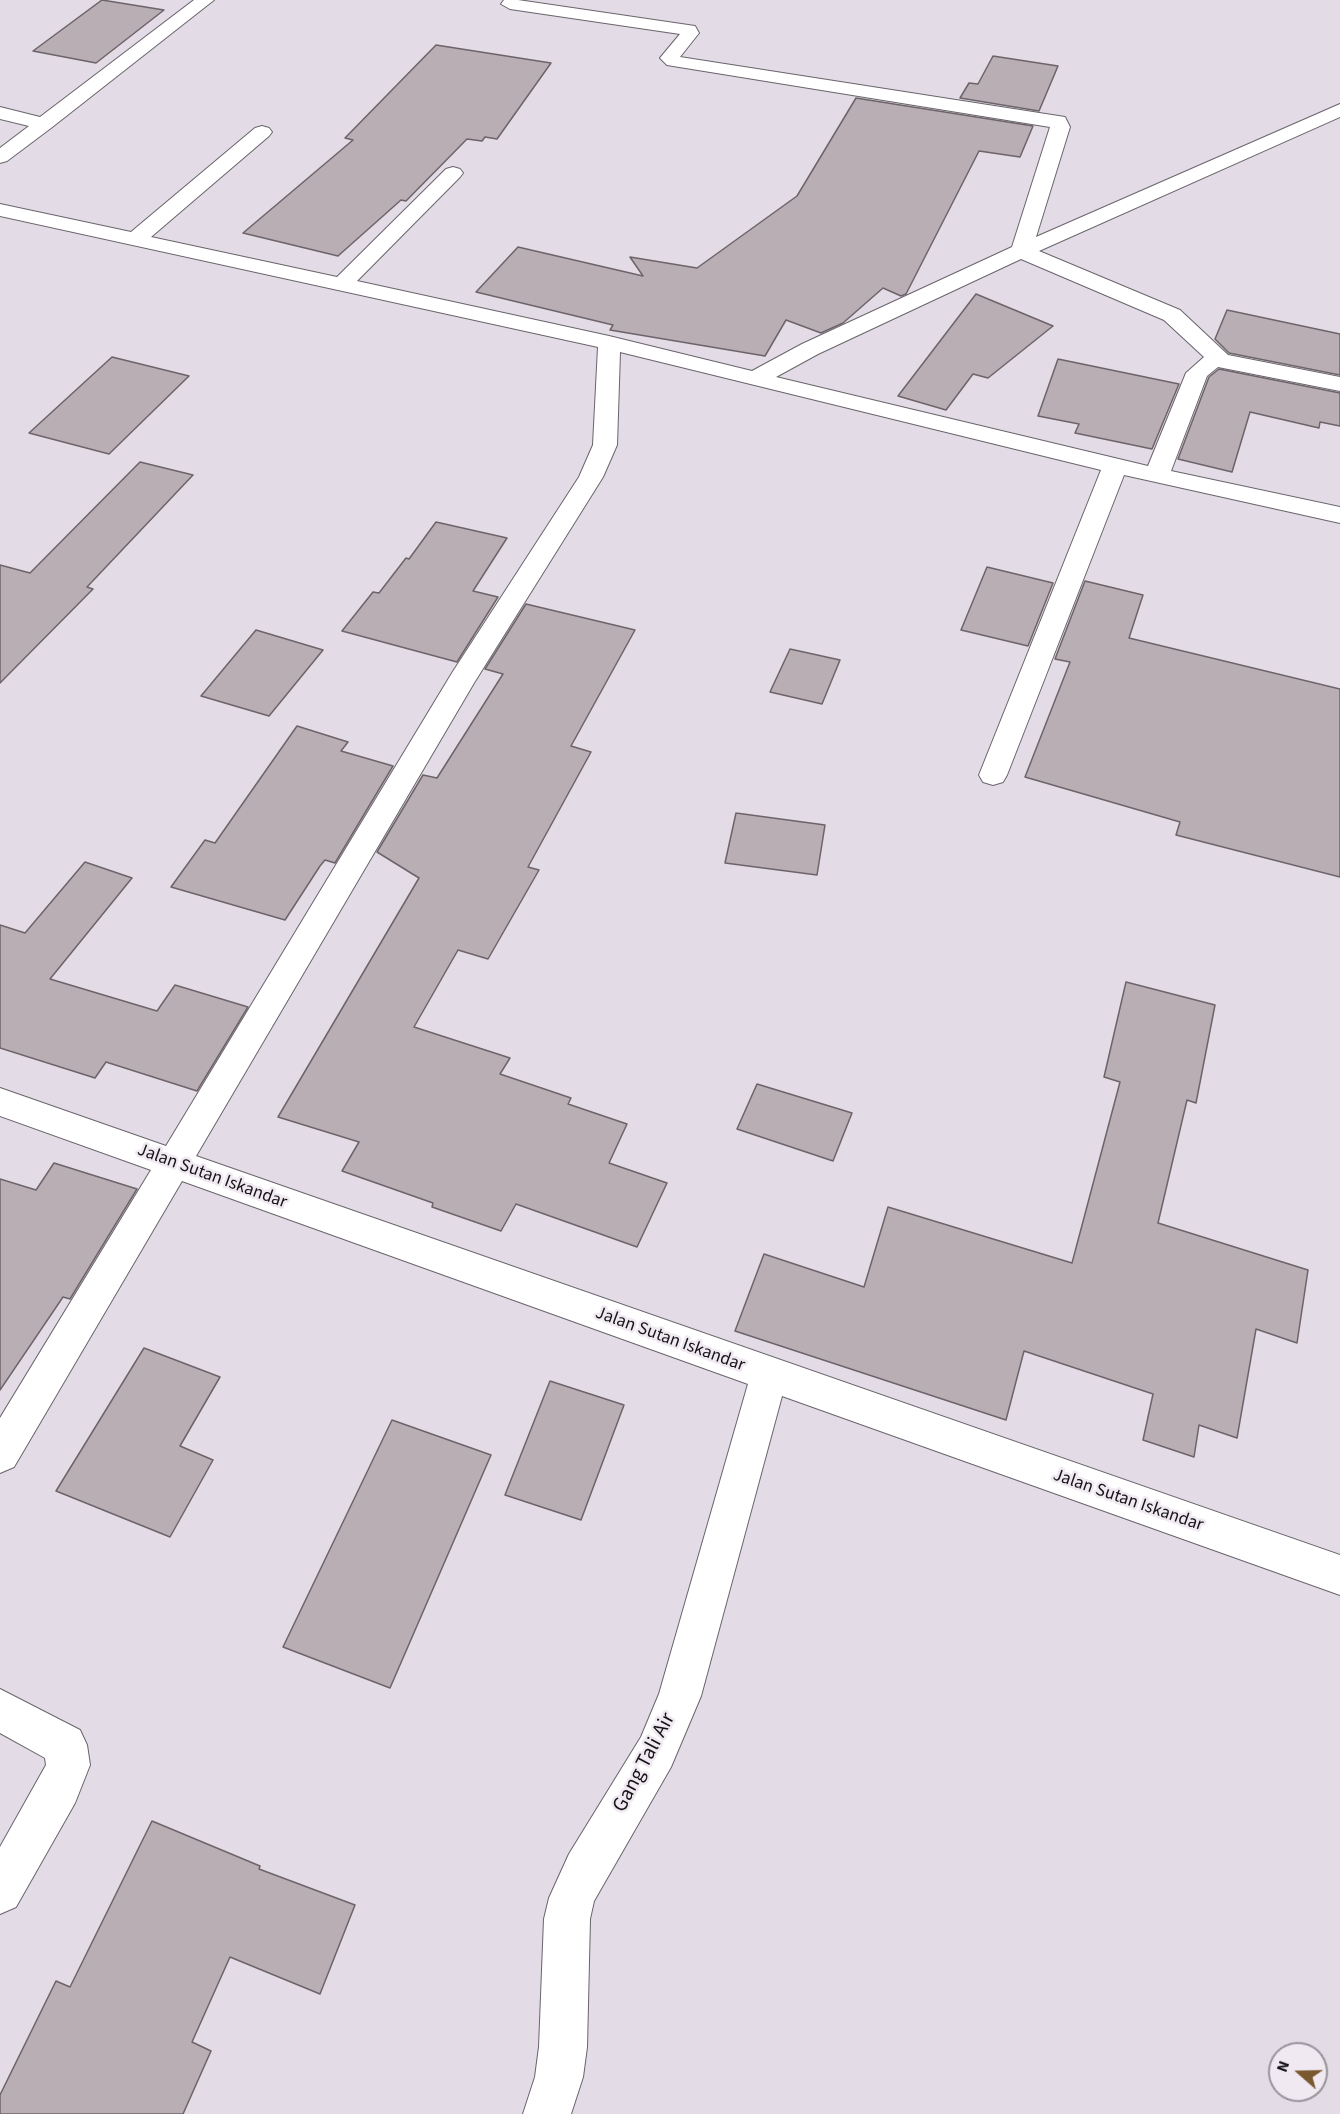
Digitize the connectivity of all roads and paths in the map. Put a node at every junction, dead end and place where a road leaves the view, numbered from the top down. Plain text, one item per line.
1 (205, 0) edge
2 (510, 4) dead end
3 (1340, 110) edge
4 (0, 113) edge
5 (44, 124) junction
6 (262, 132) dead end
7 (0, 157) edge
8 (453, 173) dead end
9 (0, 210) edge
10 (136, 239) junction
11 (1020, 251) junction
12 (342, 284) junction
13 (609, 343) junction
14 (1221, 360) junction
15 (754, 378) junction
16 (1340, 384) edge
17 (1114, 466) junction
18 (1156, 475) junction
19 (1340, 515) edge
20 (993, 775) dead end
21 (0, 1102) edge
22 (175, 1164) junction
23 (768, 1375) junction
24 (0, 1454) edge
25 (1340, 1575) edge
26 (0, 1710) edge
27 (0, 1891) edge
28 (547, 2114) edge

1 - 5 street
2 - 11 street
3 - 11 street
4 - 5 street
5 - 7 street
6 - 10 street
8 - 12 street
9 - 10 street
10 - 12 street
11 - 14 street
11 - 15 street
12 - 13 street
13 - 15 street
13 - 22 street
14 - 16 street
14 - 18 street
15 - 17 street
17 - 18 street
17 - 20 street
18 - 19 street
21 - 22 street, Jalan Sutan Iskandar
22 - 23 street, Jalan Sutan Iskandar
22 - 24 street
23 - 25 street, Jalan Sutan Iskandar
23 - 28 street, Gang Tali Air
26 - 27 street

